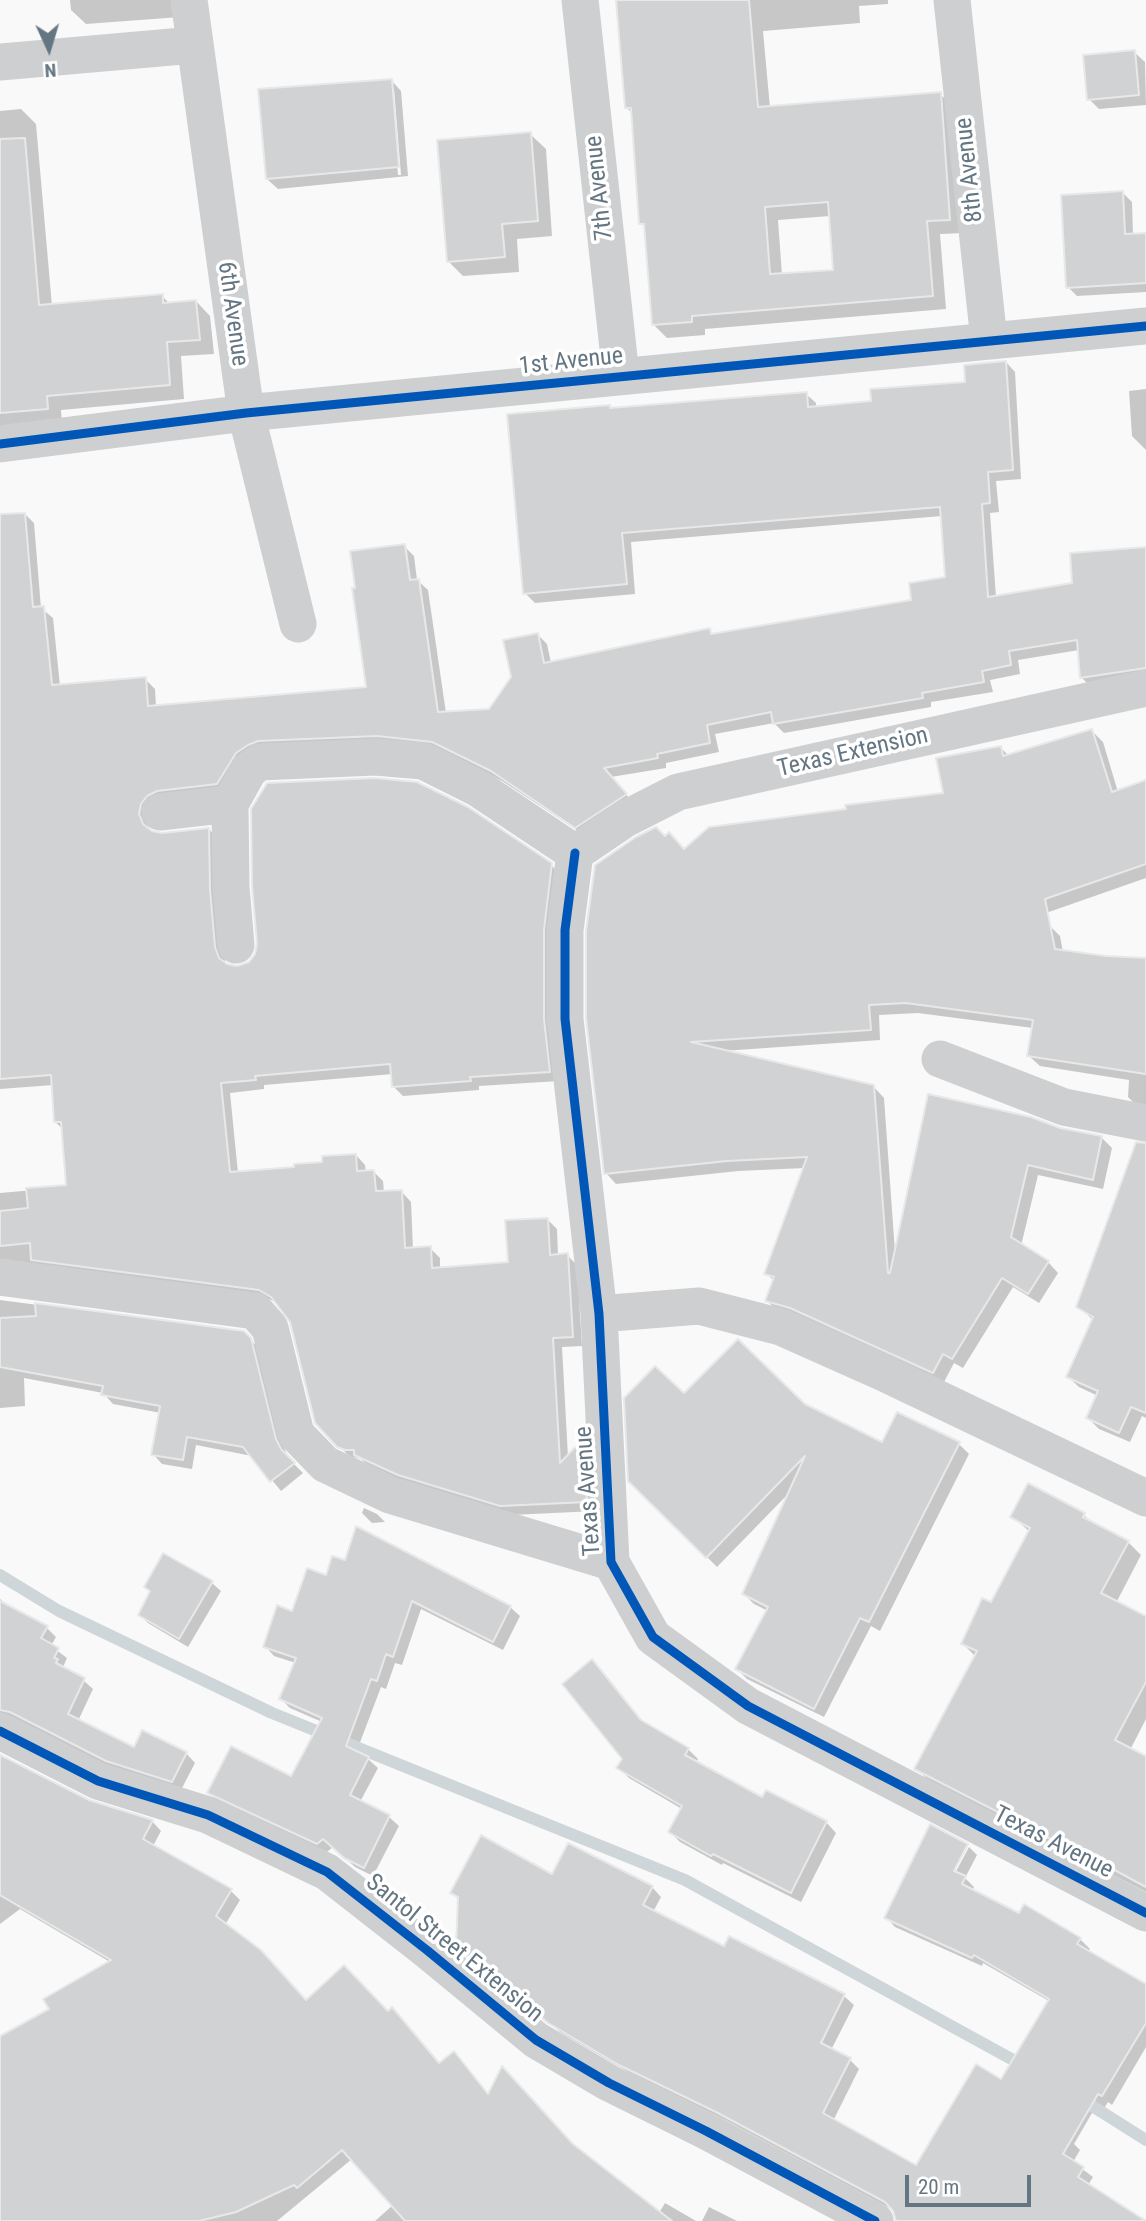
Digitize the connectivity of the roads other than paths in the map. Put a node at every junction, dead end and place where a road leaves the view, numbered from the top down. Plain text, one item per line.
1 (189, 0) edge
2 (580, 0) edge
3 (952, 0) edge
4 (194, 45) junction
5 (0, 62) edge
6 (1146, 326) edge
7 (989, 340) junction
8 (621, 376) junction
9 (246, 413) junction
10 (0, 444) edge
11 (298, 624) dead end
12 (1146, 688) edge
13 (230, 804) junction
14 (160, 812) dead end
15 (575, 853) junction
16 (236, 945) dead end
17 (940, 1059) dead end
18 (1146, 1123) edge
19 (0, 1277) edge
20 (599, 1314) junction
21 (1146, 1498) edge
22 (611, 1562) junction
23 (0, 1731) edge
24 (1146, 1913) edge
25 (875, 2221) edge

1 - 4 street, 6th Avenue
2 - 8 street, 7th Avenue
3 - 7 street, 8th Avenue
4 - 5 street
4 - 9 street, 6th Avenue
6 - 7 street, 1st Avenue
7 - 8 street, 1st Avenue
8 - 9 street, 1st Avenue
9 - 10 street, 1st Avenue
9 - 11 street, 6th Avenue
12 - 15 street, Texas Extension
13 - 14 street
13 - 15 street
13 - 16 street
15 - 20 street, Texas Avenue
17 - 18 street
19 - 22 street
20 - 21 street
20 - 22 street, Texas Avenue
22 - 24 street, Texas Avenue
23 - 25 street, Santol Street Extension

